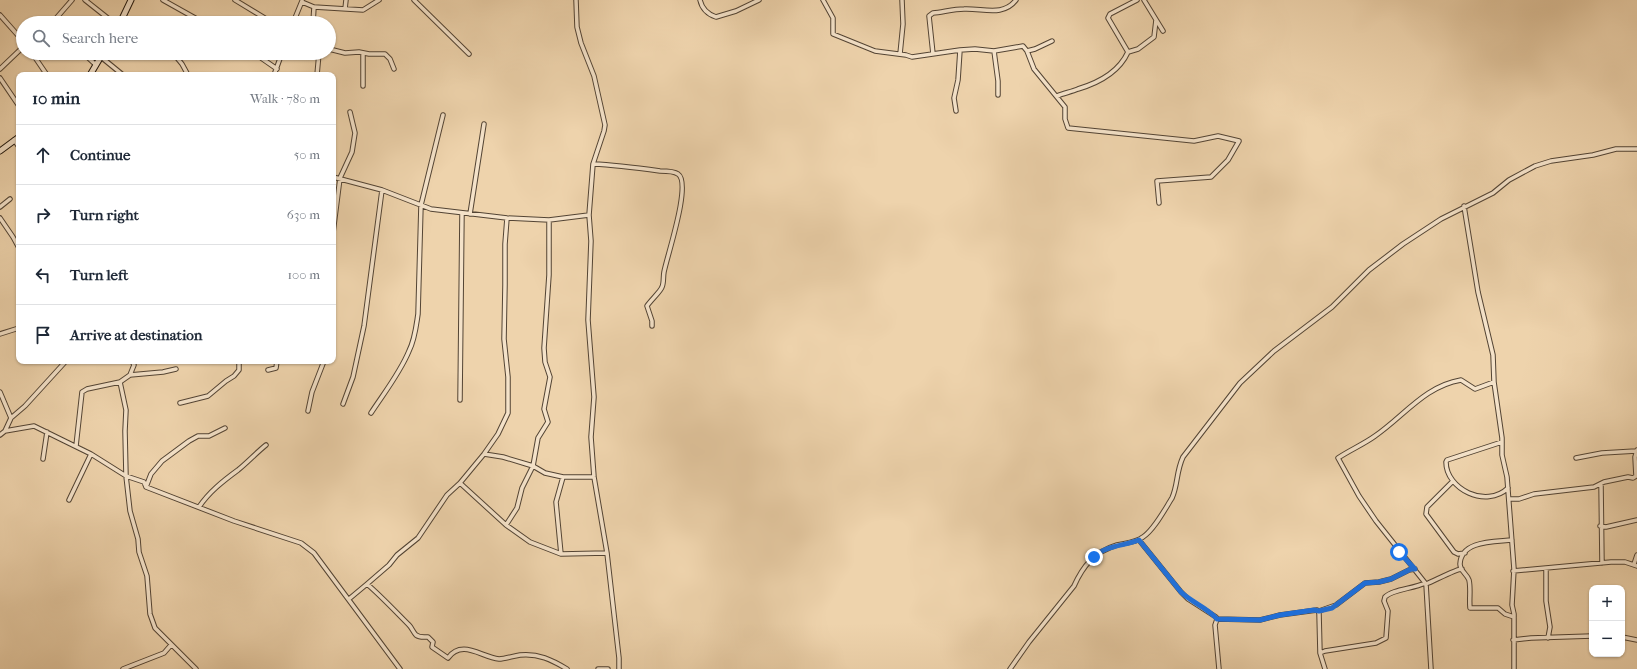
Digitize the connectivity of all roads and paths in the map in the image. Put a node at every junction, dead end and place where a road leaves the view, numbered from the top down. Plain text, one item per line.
1 (72, 0) edge
2 (87, 0) edge
3 (131, 0) edge
4 (163, 0) edge
5 (235, 0) edge
6 (346, 0) edge
7 (379, 0) edge
8 (414, 0) edge
9 (576, 0) edge
10 (700, 0) edge
11 (759, 0) edge
12 (823, 0) edge
13 (902, 0) edge
14 (1016, 0) edge
15 (1137, 0) edge
16 (1144, 0) edge
17 (302, 1) edge
18 (314, 7) junction
19 (345, 9) junction
20 (0, 15) edge
21 (60, 16) edge
22 (106, 16) edge
23 (123, 16) edge
24 (192, 16) edge
25 (261, 16) edge
26 (296, 16) edge
27 (313, 16) edge
28 (1156, 20) junction
29 (1163, 32) dead end
30 (16, 33) edge
31 (1052, 41) dead end
32 (960, 50) junction
33 (336, 51) edge
34 (994, 51) junction
35 (1027, 51) junction
36 (1128, 52) junction
37 (363, 53) junction
38 (16, 54) edge
39 (469, 54) dead end
40 (900, 54) junction
41 (933, 54) junction
42 (37, 60) edge
43 (91, 60) edge
44 (99, 60) edge
45 (107, 60) edge
46 (179, 60) edge
47 (265, 60) edge
48 (280, 60) edge
49 (318, 60) edge
50 (96, 65) junction
51 (277, 68) junction
52 (394, 68) dead end
53 (0, 69) edge
54 (45, 72) edge
55 (92, 72) edge
56 (120, 72) edge
57 (186, 72) edge
58 (275, 72) edge
59 (317, 72) edge
60 (0, 78) edge
61 (363, 86) dead end
62 (998, 96) dead end
63 (1057, 96) junction
64 (16, 102) edge
65 (956, 111) dead end
66 (350, 112) dead end
67 (443, 115) dead end
68 (484, 124) dead end
69 (14, 140) joint
70 (16, 143) edge
71 (1637, 149) edge
72 (0, 151) edge
73 (593, 164) junction
74 (336, 177) edge
75 (340, 178) junction
76 (382, 190) junction
77 (10, 199) dead end
78 (1159, 203) dead end
79 (421, 205) junction
80 (1464, 206) junction
81 (0, 207) edge
82 (336, 209) edge
83 (462, 214) junction
84 (470, 214) junction
85 (589, 215) junction
86 (0, 218) edge
87 (507, 218) junction
88 (549, 220) junction
89 (16, 241) edge
90 (652, 326) dead end
91 (16, 329) edge
92 (0, 334) edge
93 (63, 364) edge
94 (134, 364) edge
95 (239, 364) edge
96 (277, 364) edge
97 (323, 364) edge
98 (176, 369) dead end
99 (268, 370) dead end
100 (130, 375) junction
101 (120, 382) junction
102 (1494, 382) junction
103 (0, 392) edge
104 (460, 400) dead end
105 (180, 403) dead end
106 (343, 404) dead end
107 (308, 411) dead end
108 (371, 413) dead end
109 (11, 418) junction
110 (225, 428) dead end
111 (5, 431) junction
112 (47, 432) junction
113 (0, 435) edge
114 (1502, 442) junction
115 (266, 445) dead end
116 (76, 446) junction
117 (1636, 450) edge
118 (91, 454) junction
119 (484, 454) junction
120 (1576, 458) dead end
121 (43, 459) dead end
122 (533, 466) junction
123 (126, 476) junction
124 (1636, 476) edge
125 (563, 477) junction
126 (594, 477) junction
127 (1453, 481) junction
128 (460, 483) junction
129 (1601, 484) junction
130 (146, 487) junction
131 (1508, 488) junction
132 (69, 500) dead end
133 (1509, 500) junction
134 (199, 507) junction
135 (1637, 520) edge
136 (506, 525) junction
137 (1600, 526) junction
138 (1139, 540) junction
139 (1512, 540) junction
140 (607, 553) junction
141 (1465, 553) junction
142 (561, 554) junction
143 (1637, 555) edge
144 (1602, 563) junction
145 (1636, 565) edge
146 (1415, 569) junction
147 (1462, 569) junction
148 (1546, 569) junction
149 (1513, 571) junction
150 (367, 584) junction
151 (1425, 584) junction
152 (349, 599) junction
153 (1319, 611) junction
154 (1514, 617) junction
155 (1217, 619) junction
156 (1589, 636) edge
157 (1548, 638) junction
158 (1625, 638) edge
159 (1513, 640) junction
160 (1637, 640) edge
161 (171, 645) junction
162 (1320, 653) junction
163 (123, 669) edge
164 (196, 669) edge
165 (400, 669) edge
166 (567, 669) edge
167 (598, 669) edge
168 (608, 669) edge
169 (619, 669) edge
170 (1010, 669) edge
171 (1219, 669) edge
172 (1325, 669) edge
173 (1431, 669) edge
174 (1514, 669) edge

1 - 21 street
2 - 22 street
3 - 23 street
4 - 24 street
5 - 25 street
6 - 19 street
7 - 19 street
8 - 39 street
9 - 73 street
10 - 11 street
12 - 40 street
13 - 40 street
14 - 41 street
15 - 36 street
16 - 28 street
17 - 18 street
17 - 26 street
18 - 19 street
18 - 27 street
20 - 30 street
28 - 29 street
28 - 36 street
31 - 35 street
32 - 34 street
32 - 41 street
32 - 65 street
33 - 37 street
34 - 35 street
34 - 62 street
35 - 63 street
36 - 63 street
37 - 52 street
37 - 61 street
38 - 53 street
40 - 41 street
42 - 54 street
43 - 50 street
44 - 50 street
45 - 56 street
46 - 57 street
47 - 51 street
48 - 51 street
49 - 59 street
50 - 55 street
51 - 58 street
60 - 64 street
63 - 78 street
66 - 75 street
67 - 79 street
68 - 84 street
69 - 70 street
69 - 72 street
71 - 80 street
73 - 85 street
73 - 90 street
74 - 75 street
75 - 76 street
75 - 82 street
76 - 79 street
76 - 106 street
77 - 81 street
79 - 83 street
79 - 108 street
80 - 102 street
80 - 138 street
83 - 84 street
83 - 104 street
84 - 87 street
85 - 88 street
85 - 126 street
86 - 89 street
87 - 88 street
87 - 119 street
88 - 122 street
91 - 92 street
93 - 109 street
94 - 100 street
95 - 105 street
96 - 99 street
97 - 107 street
98 - 100 street
100 - 101 street
101 - 116 street
101 - 123 street
102 - 114 street
102 - 146 street
103 - 109 street
109 - 111 street
110 - 130 street
111 - 112 street
111 - 113 street
112 - 116 street
112 - 121 street
114 - 127 street
114 - 131 street
115 - 134 street
116 - 118 street
117 - 120 street
117 - 124 street
118 - 123 street
118 - 132 street
119 - 122 street
119 - 128 street
122 - 125 street
122 - 136 street
123 - 130 street
123 - 161 street
124 - 129 street
125 - 126 street
125 - 142 street
126 - 140 street
127 - 131 street
127 - 141 street
128 - 136 street
128 - 150 street
129 - 133 street
129 - 137 street
130 - 134 street
131 - 133 street
133 - 139 street
134 - 152 street
135 - 137 street
136 - 142 street
137 - 144 street
138 - 155 street
138 - 170 street
139 - 141 street
139 - 149 street
140 - 142 street
140 - 169 street
141 - 147 street
143 - 145 street
144 - 145 street
144 - 148 street
146 - 151 street
146 - 153 street
147 - 151 street
147 - 154 street
148 - 149 street
148 - 157 street
149 - 154 street
150 - 152 street
150 - 166 street
151 - 162 street
151 - 173 street
152 - 165 street
153 - 155 street
153 - 162 street
154 - 159 street
155 - 171 street
156 - 157 street
157 - 159 street
158 - 160 street
159 - 174 street
161 - 163 street
161 - 164 street
162 - 172 street
167 - 168 street

